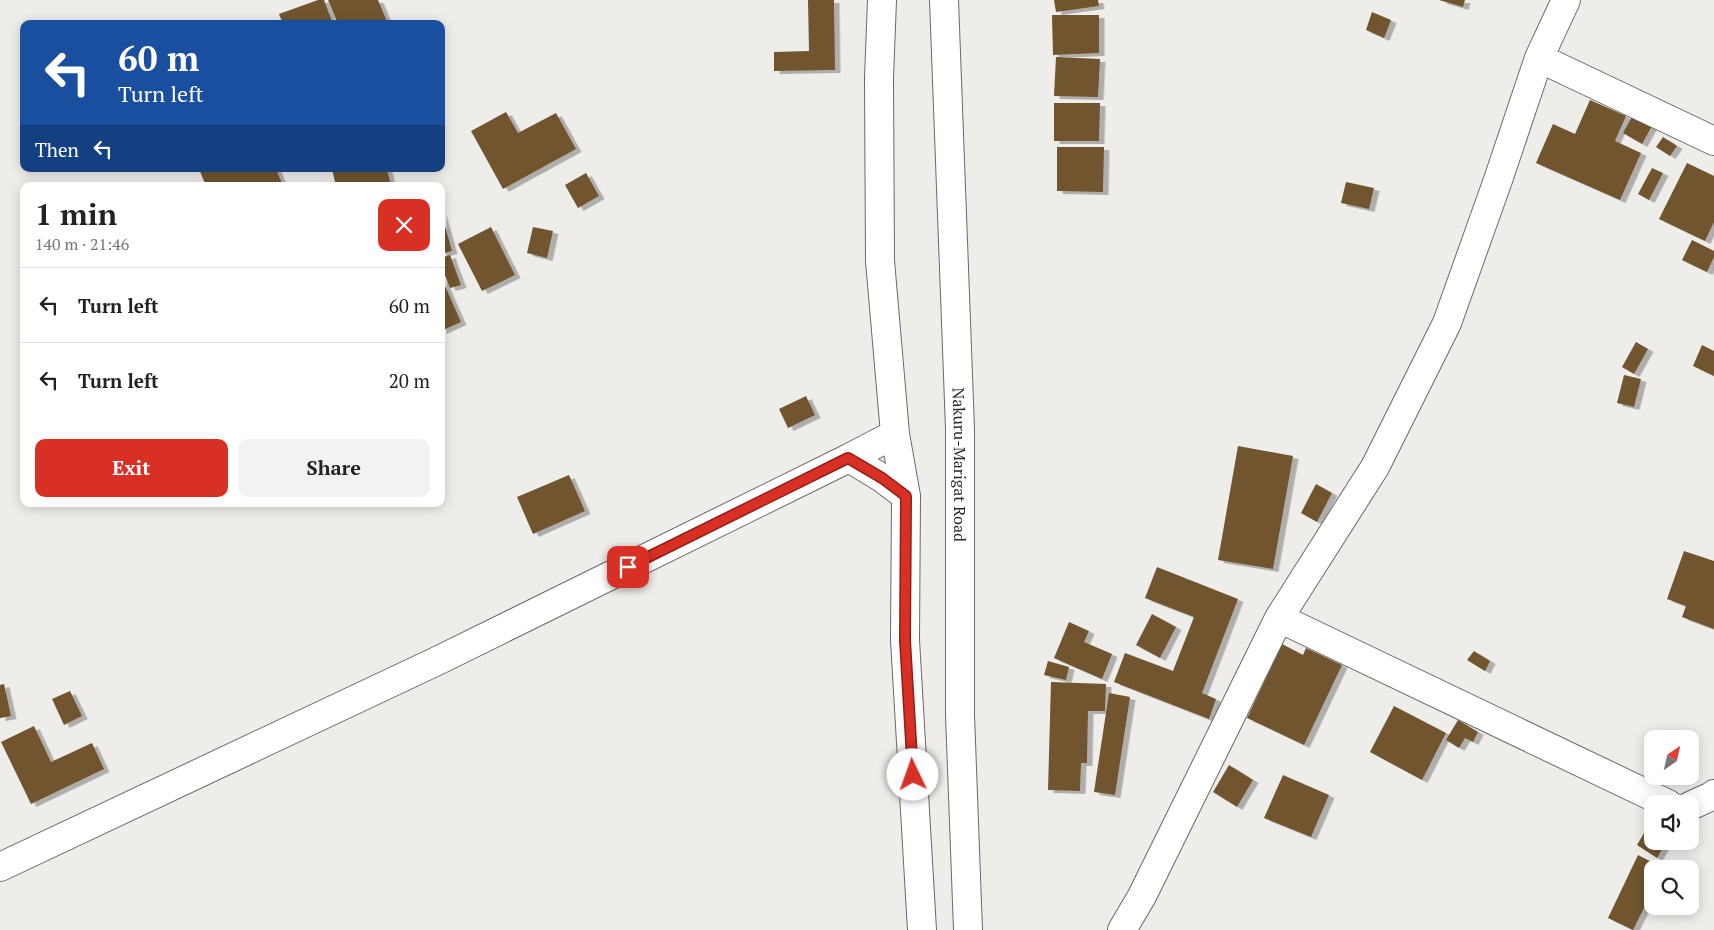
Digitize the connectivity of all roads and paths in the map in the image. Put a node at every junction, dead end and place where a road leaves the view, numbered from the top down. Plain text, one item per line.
1 (882, 0) edge
2 (944, 0) edge
3 (1566, 0) edge
4 (1539, 58) junction
5 (1714, 141) edge
6 (895, 434) junction
7 (848, 458) junction
8 (906, 496) junction
9 (1279, 618) junction
10 (1714, 794) edge
11 (1649, 795) edge
12 (1699, 802) edge
13 (0, 867) edge
14 (922, 930) edge
15 (968, 930) edge
16 (1122, 930) edge

1 - 6 street
2 - 15 street, Nakuru-Marigat Road
3 - 4 street
4 - 5 street
4 - 9 street
6 - 7 street
6 - 8 street
7 - 8 street
7 - 13 street
8 - 14 street
9 - 11 street
9 - 16 street
10 - 12 street

